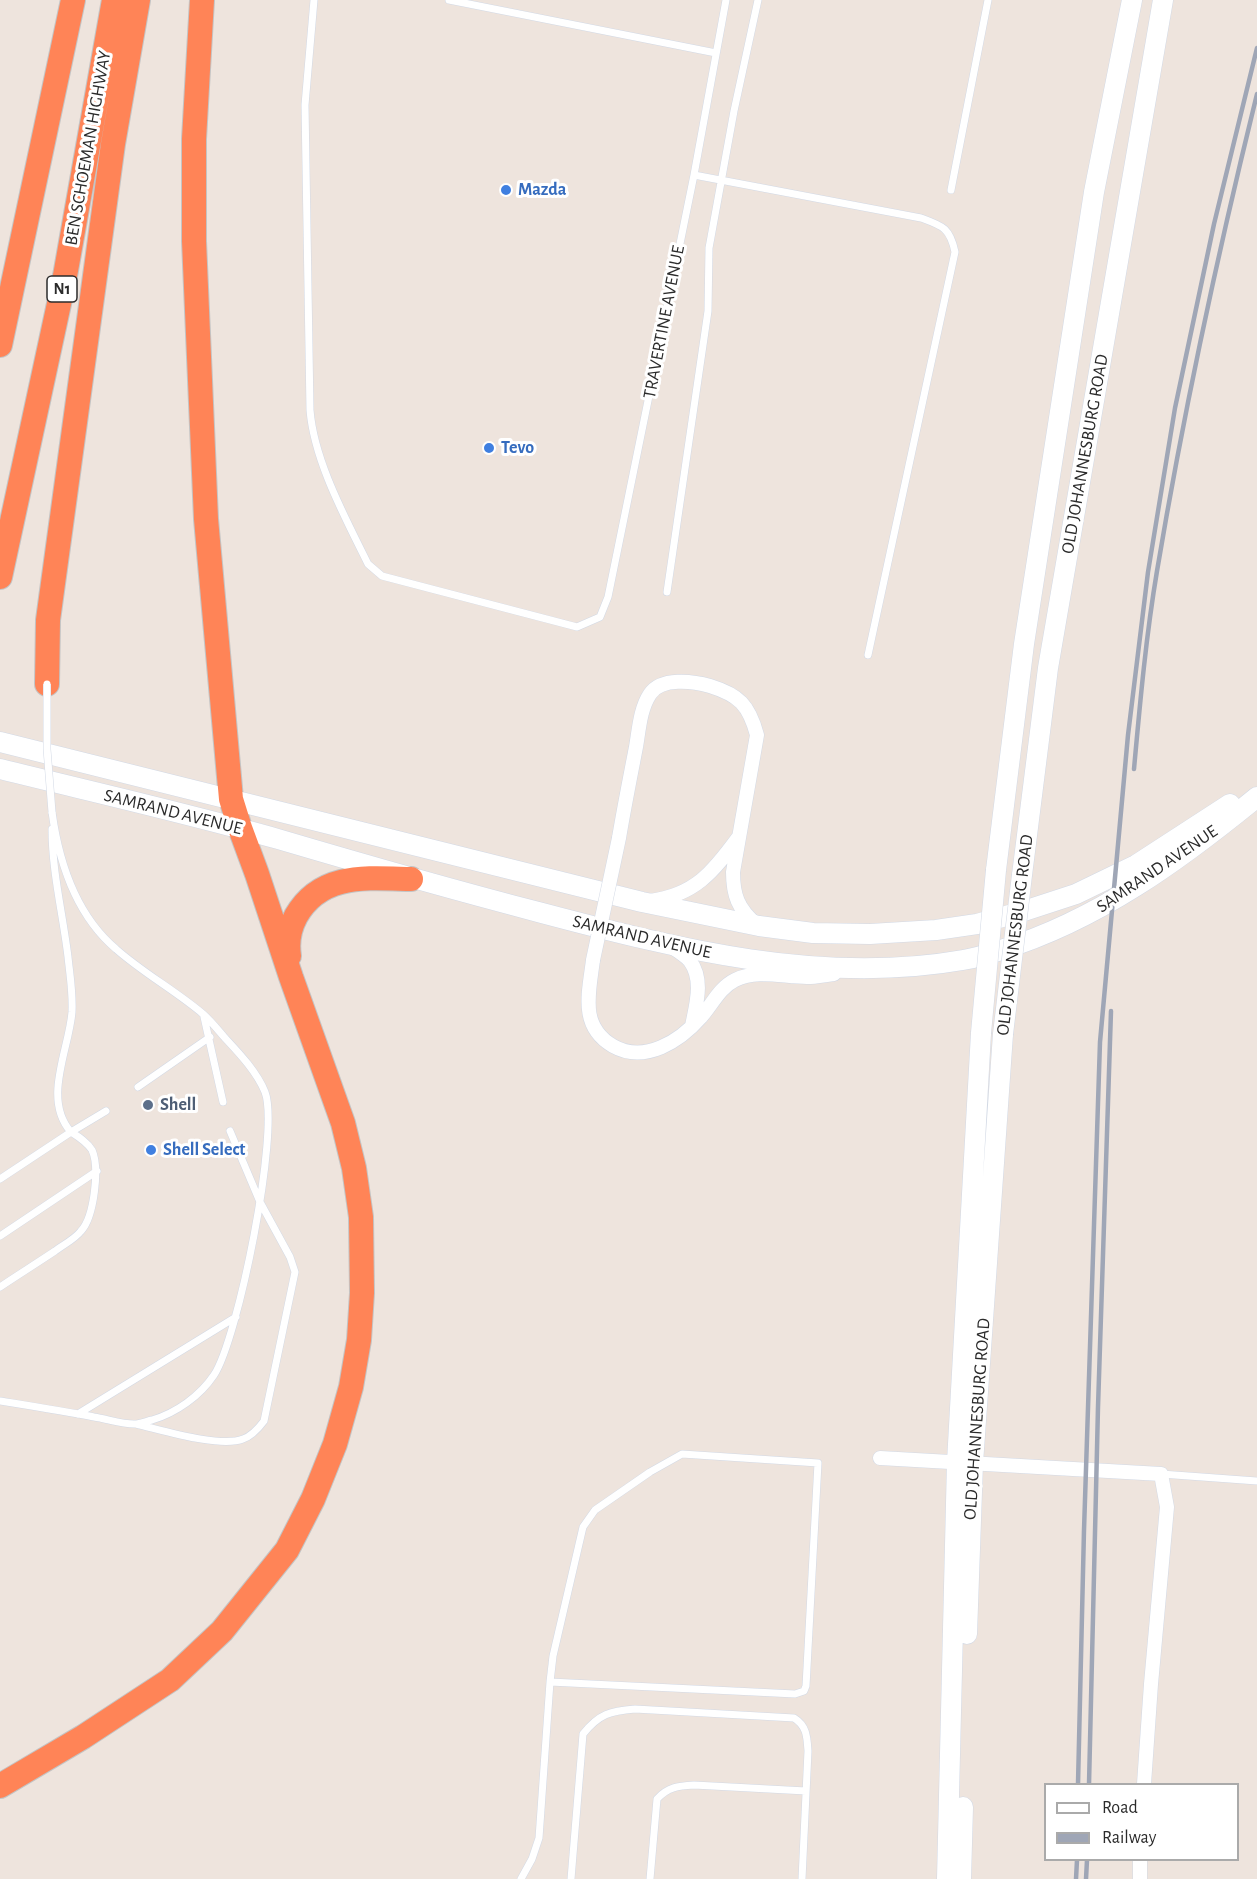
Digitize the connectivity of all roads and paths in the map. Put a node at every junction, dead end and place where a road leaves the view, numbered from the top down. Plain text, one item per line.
1 (73, 0) edge
2 (114, 0) edge
3 (138, 0) edge
4 (202, 0) edge
5 (314, 0) edge
6 (449, 0) edge
7 (726, 0) edge
8 (758, 0) edge
9 (988, 0) edge
10 (1132, 0) edge
11 (1163, 0) edge
12 (716, 53) junction
13 (694, 175) junction
14 (721, 180) junction
15 (951, 190) dead end
16 (0, 345) edge
17 (0, 577) edge
18 (667, 592) dead end
19 (868, 656) dead end
20 (47, 684) joint
21 (0, 742) edge
22 (0, 769) edge
23 (1257, 786) edge
24 (1257, 797) edge
25 (231, 799) junction
26 (52, 813) junction
27 (240, 828) junction
28 (741, 834) junction
29 (411, 879) junction
30 (642, 902) junction
31 (759, 927) junction
32 (670, 945) junction
33 (875, 970) junction
34 (291, 977) junction
35 (203, 1014) junction
36 (692, 1026) junction
37 (210, 1037) junction
38 (138, 1087) dead end
39 (222, 1102) dead end
40 (106, 1111) dead end
41 (230, 1131) dead end
42 (71, 1132) junction
43 (97, 1172) junction
44 (0, 1179) edge
45 (260, 1202) junction
46 (0, 1236) edge
47 (0, 1287) edge
48 (236, 1317) junction
49 (0, 1401) edge
50 (78, 1414) junction
51 (134, 1424) junction
52 (880, 1458) dead end
53 (965, 1463) junction
54 (1161, 1474) junction
55 (1257, 1481) edge
56 (550, 1682) junction
57 (1144, 1783) edge
58 (0, 1786) edge
59 (806, 1791) junction
60 (1140, 1861) edge
61 (521, 1879) edge
62 (571, 1879) edge
63 (650, 1879) edge
64 (802, 1879) edge
65 (947, 1879) edge
66 (961, 1879) edge
67 (1140, 1879) edge

1 - 16 highway
2 - 17 highway, BEN SCHOEMAN HIGHWAY / N1
3 - 20 highway
4 - 25 highway
5 - 13 lane, TRAVERTINE AVENUE
6 - 12 lane
7 - 12 lane, TRAVERTINE AVENUE
8 - 14 lane
9 - 15 lane
10 - 53 main road, OLD JOHANNESBURG ROAD, bridge
11 - 53 main road, OLD JOHANNESBURG ROAD, bridge
12 - 13 lane, TRAVERTINE AVENUE
13 - 14 lane
14 - 18 lane
14 - 19 lane
20 - 26 lane, bridge
21 - 25 main road, SAMRAND AVENUE
22 - 27 main road, SAMRAND AVENUE
23 - 31 main road, SAMRAND AVENUE
24 - 33 main road, SAMRAND AVENUE
25 - 27 highway
25 - 30 main road, SAMRAND AVENUE
26 - 35 lane
26 - 42 lane
27 - 29 main road, SAMRAND AVENUE
27 - 34 highway
28 - 30 street
28 - 31 street
28 - 36 street, bridge
29 - 32 main road, SAMRAND AVENUE
29 - 34 highway
30 - 31 main road, SAMRAND AVENUE
32 - 33 main road, SAMRAND AVENUE
32 - 36 street
33 - 36 street
34 - 58 highway
35 - 37 lane
35 - 45 lane
37 - 38 lane
37 - 39 lane
40 - 42 lane
41 - 45 lane
42 - 43 lane
42 - 44 lane
43 - 46 lane
43 - 47 lane
45 - 48 lane
45 - 51 lane
48 - 50 lane
48 - 51 lane
49 - 50 lane
50 - 51 lane
52 - 53 street
53 - 54 street
53 - 65 main road, OLD JOHANNESBURG ROAD
53 - 66 main road, OLD JOHANNESBURG ROAD
54 - 55 lane
54 - 57 street
56 - 56 lane
56 - 61 lane
59 - 62 lane
59 - 63 lane
59 - 64 lane
60 - 67 street

